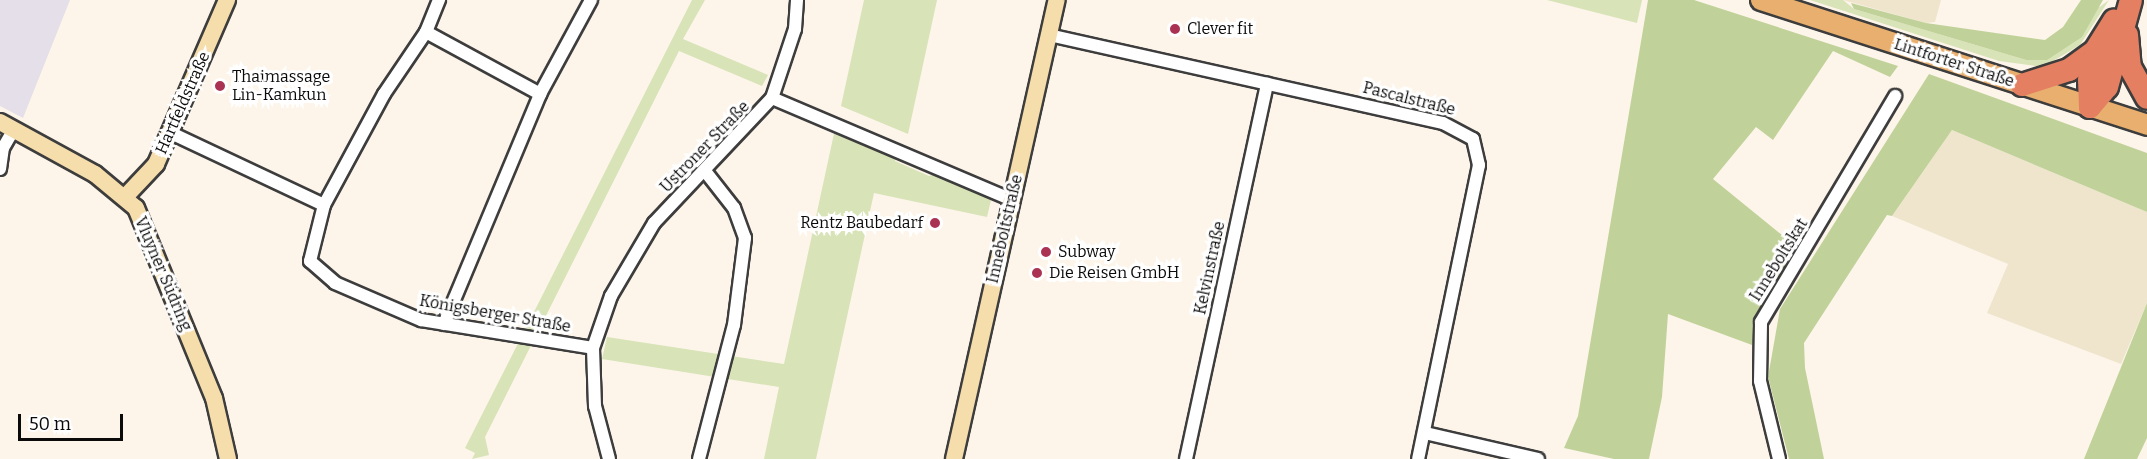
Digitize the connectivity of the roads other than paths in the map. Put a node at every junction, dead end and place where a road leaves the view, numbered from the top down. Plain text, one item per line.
1 (226, 0) edge
2 (439, 0) edge
3 (591, 0) edge
4 (798, 0) edge
5 (1057, 0) edge
6 (1761, 0) edge
7 (2132, 0) edge
8 (2120, 14) edge
9 (426, 32) junction
10 (1049, 35) junction
11 (1267, 84) junction
12 (2022, 85) junction
13 (540, 94) junction
14 (1895, 96) dead end
15 (772, 98) junction
16 (2147, 98) edge
17 (2090, 107) junction
18 (7, 125) edge
19 (2147, 125) edge
20 (171, 133) junction
21 (0, 169) edge
22 (705, 171) junction
23 (126, 196) junction
24 (1012, 200) junction
25 (324, 205) junction
26 (444, 324) junction
27 (593, 348) junction
28 (1425, 433) junction
29 (228, 459) edge
30 (609, 459) edge
31 (699, 459) edge
32 (954, 459) edge
33 (1186, 459) edge
34 (1418, 459) edge
35 (1538, 459) edge
36 (1779, 459) edge

1 - 20 street, Hartfeldstraße
2 - 9 street, Königsberger Straße
3 - 13 street
4 - 15 street
5 - 10 street, Inneboltstraße
6 - 12 main road, Lintforter Straße
7 - 8 highway
8 - 12 highway
8 - 16 highway
8 - 17 highway
9 - 13 street
9 - 25 street, Königsberger Straße
10 - 11 street, Pascalstraße
10 - 24 street, Inneboltstraße
11 - 28 street, Pascalstraße
11 - 33 street, Kelvinstraße
12 - 17 main road, Lintforter Straße
13 - 26 street
14 - 36 street, Inneboltskat
15 - 22 street, Ustroner Straße
15 - 24 street, Ustroner Straße
17 - 19 main road, Lintforter Straße
18 - 21 street
18 - 23 street, Vluyner Südring
20 - 23 street, Hartfeldstraße
20 - 25 street
22 - 27 street, Ustroner Straße
22 - 31 street
23 - 29 street, Vluyner Südring
24 - 32 street, Inneboltstraße
25 - 26 street, Königsberger Straße
26 - 27 street, Königsberger Straße
27 - 30 street, Ustroner Straße
28 - 34 street, Pascalstraße
28 - 35 street

